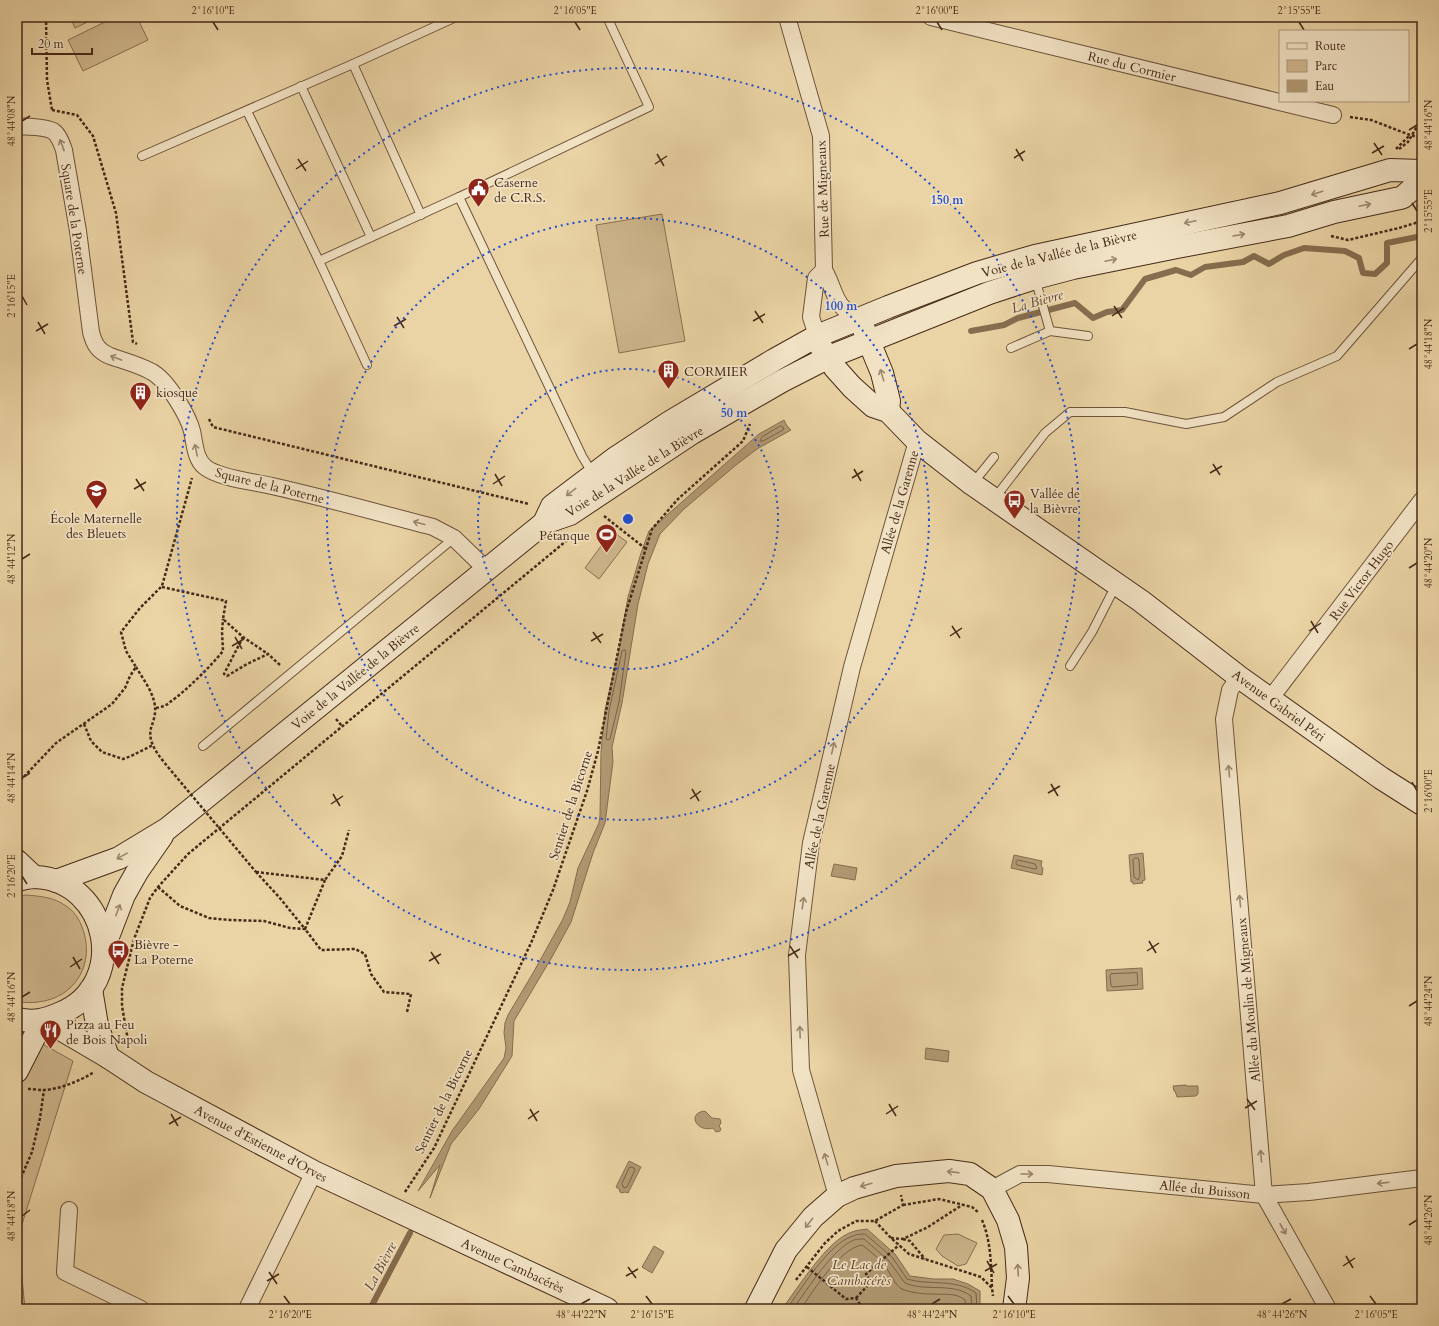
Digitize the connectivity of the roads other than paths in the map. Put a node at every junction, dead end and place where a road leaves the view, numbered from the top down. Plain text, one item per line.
1 (456, 17) edge
2 (607, 17) edge
3 (787, 17) edge
4 (931, 17) edge
5 (353, 64) junction
6 (301, 86) junction
7 (1279, 102) edge
8 (1280, 102) edge
9 (247, 111) junction
10 (1333, 115) road end
11 (17, 127) edge
12 (142, 156) dead end
13 (1422, 171) edge
14 (1422, 180) edge
15 (459, 197) junction
16 (421, 215) junction
17 (371, 237) junction
18 (1422, 258) edge
19 (318, 262) junction
20 (824, 270) junction
21 (1035, 278) junction
22 (855, 325) junction
23 (1050, 331) junction
24 (1088, 336) dead end
25 (1011, 348) dead end
26 (826, 352) junction
27 (367, 365) dead end
28 (888, 411) junction
29 (917, 441) junction
30 (994, 457) dead end
31 (593, 474) junction
32 (972, 484) junction
33 (994, 499) junction
34 (1422, 500) edge
35 (544, 523) junction
36 (454, 538) junction
37 (486, 569) junction
38 (1117, 584) junction
39 (1070, 666) dead end
40 (1239, 677) junction
41 (1270, 699) junction
42 (203, 746) dead end
43 (1422, 804) edge
44 (167, 829) junction
45 (17, 862) edge
46 (26, 879) edge
47 (56, 881) junction
48 (104, 947) junction
49 (91, 989) junction
50 (17, 1019) edge
51 (44, 1020) junction
52 (108, 1057) junction
53 (21, 1080) edge
54 (314, 1172) junction
55 (1422, 1178) edge
56 (992, 1189) junction
57 (1264, 1195) junction
58 (837, 1196) junction
59 (69, 1210) dead end
60 (419, 1220) joint
61 (1004, 1306) edge
62 (141, 1309) edge
63 (247, 1309) edge
64 (607, 1309) edge
65 (756, 1309) edge
66 (1328, 1309) edge

1 - 5 lane
2 - 15 lane
3 - 20 street, Rue de Migneaux
4 - 7 street, Rue du Cormier
5 - 6 lane
5 - 16 lane
6 - 9 lane
6 - 17 lane
8 - 10 street, Rue du Cormier
9 - 12 lane
9 - 19 lane
36 -> 11 street, Square de la Poterne
13 -> 22 main road, Voie de la Vallée de la Bièvre
21 -> 14 main road, Voie de la Vallée de la Bièvre
15 - 16 lane
15 - 31 lane
16 - 17 lane
17 - 19 lane
18 - 33 lane
19 - 27 lane
20 - 22 street, Rue de Migneaux
20 - 26 street
21 - 22 main road, Voie de la Vallée de la Bièvre
21 - 23 lane
22 - 26 main road, Voie de la Vallée de la Bièvre
22 - 26 main road, Voie de la Vallée de la Bièvre
28 -> 22 main road
23 - 24 lane
23 - 25 lane
26 - 28 main road
26 - 31 main road, Voie de la Vallée de la Bièvre
26 - 35 main road, Voie de la Vallée de la Bièvre
28 - 29 main road, Avenue Gabriel Péri
29 - 32 main road, Avenue Gabriel Péri
58 -> 29 street, Allée de la Garenne
30 - 32 lane
31 -> 35 main road, Voie de la Vallée de la Bièvre
32 - 33 main road, Avenue Gabriel Péri
33 - 38 main road, Avenue Gabriel Péri
34 - 41 street, Rue Victor Hugo
35 - 37 main road, Voie de la Vallée de la Bièvre
36 - 37 street, Square de la Poterne
36 - 42 lane
37 - 44 main road, Voie de la Vallée de la Bièvre
38 - 39 lane
38 - 40 main road, Avenue Gabriel Péri
40 - 41 main road, Avenue Gabriel Péri
57 -> 40 street, Allée du Moulin de Migneaux
41 - 43 main road, Avenue Gabriel Péri
44 -> 47 main road, Voie de la Vallée de la Bièvre
48 -> 44 main road, Voie de la Vallée de la Bièvre
45 - 46 main road
46 - 47 main road
47 - 48 main road
48 - 49 main road
49 - 51 main road
49 - 52 main road
50 - 51 main road
51 - 52 main road, Avenue d'Estienne d'Orves
51 - 53 main road
52 - 54 main road, Avenue d'Estienne d'Orves
54 - 60 main road, Avenue d'Estienne d'Orves
54 - 63 street
55 -> 57 street, Allée du Buisson
56 -> 57 street, Allée du Buisson
56 -> 58 main road
61 -> 56 main road
57 -> 66 street, Allée du Moulin de Migneaux
58 -> 65 main road
59 - 62 street
60 - 64 main road, Avenue Cambacérès

